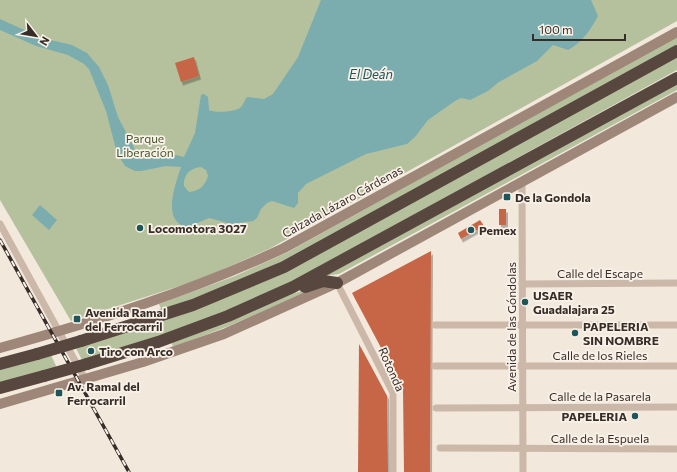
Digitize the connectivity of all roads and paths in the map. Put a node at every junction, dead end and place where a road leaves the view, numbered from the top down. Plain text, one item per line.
1 (677, 32) edge
2 (677, 51) edge
3 (677, 78) edge
4 (677, 96) edge
5 (522, 182) junction
6 (0, 224) edge
7 (337, 283) junction
8 (677, 283) edge
9 (522, 284) junction
10 (271, 297) junction
11 (435, 325) dead end
12 (522, 325) junction
13 (677, 325) edge
14 (59, 332) junction
15 (0, 348) edge
16 (0, 364) edge
17 (436, 366) dead end
18 (523, 366) junction
19 (677, 366) edge
20 (85, 379) junction
21 (0, 388) edge
22 (0, 404) edge
23 (677, 407) edge
24 (436, 408) dead end
25 (523, 408) junction
26 (440, 448) dead end
27 (523, 449) junction
28 (677, 449) edge
29 (393, 472) edge
30 (523, 472) edge

1 - 14 main road, Calzada Lázaro Cárdenas
2 - 16 highway, bridge
3 - 10 highway
4 - 5 main road
5 - 7 main road
5 - 9 street, Avenida de las Góndolas
6 - 14 street
7 - 10 highway
7 - 20 main road
7 - 29 street, Rotonda
8 - 9 street, Calle del Escape
9 - 12 street, Avenida de las Góndolas
10 - 21 highway, bridge
11 - 12 street
12 - 13 street
12 - 18 street, Avenida de las Góndolas
14 - 15 main road, Calzada Lázaro Cárdenas
14 - 20 street
17 - 18 street, Calle de los Rieles
18 - 19 street, Calle de los Rieles
18 - 25 street, Avenida de las Góndolas
20 - 22 main road
23 - 25 street, Calle de la Pasarela
24 - 25 street, Calle de la Pasarela
25 - 27 street, Avenida de las Góndolas
26 - 27 street, Calle de la Espuela
27 - 28 street, Calle de la Espuela
27 - 30 street, Avenida de las Góndolas

